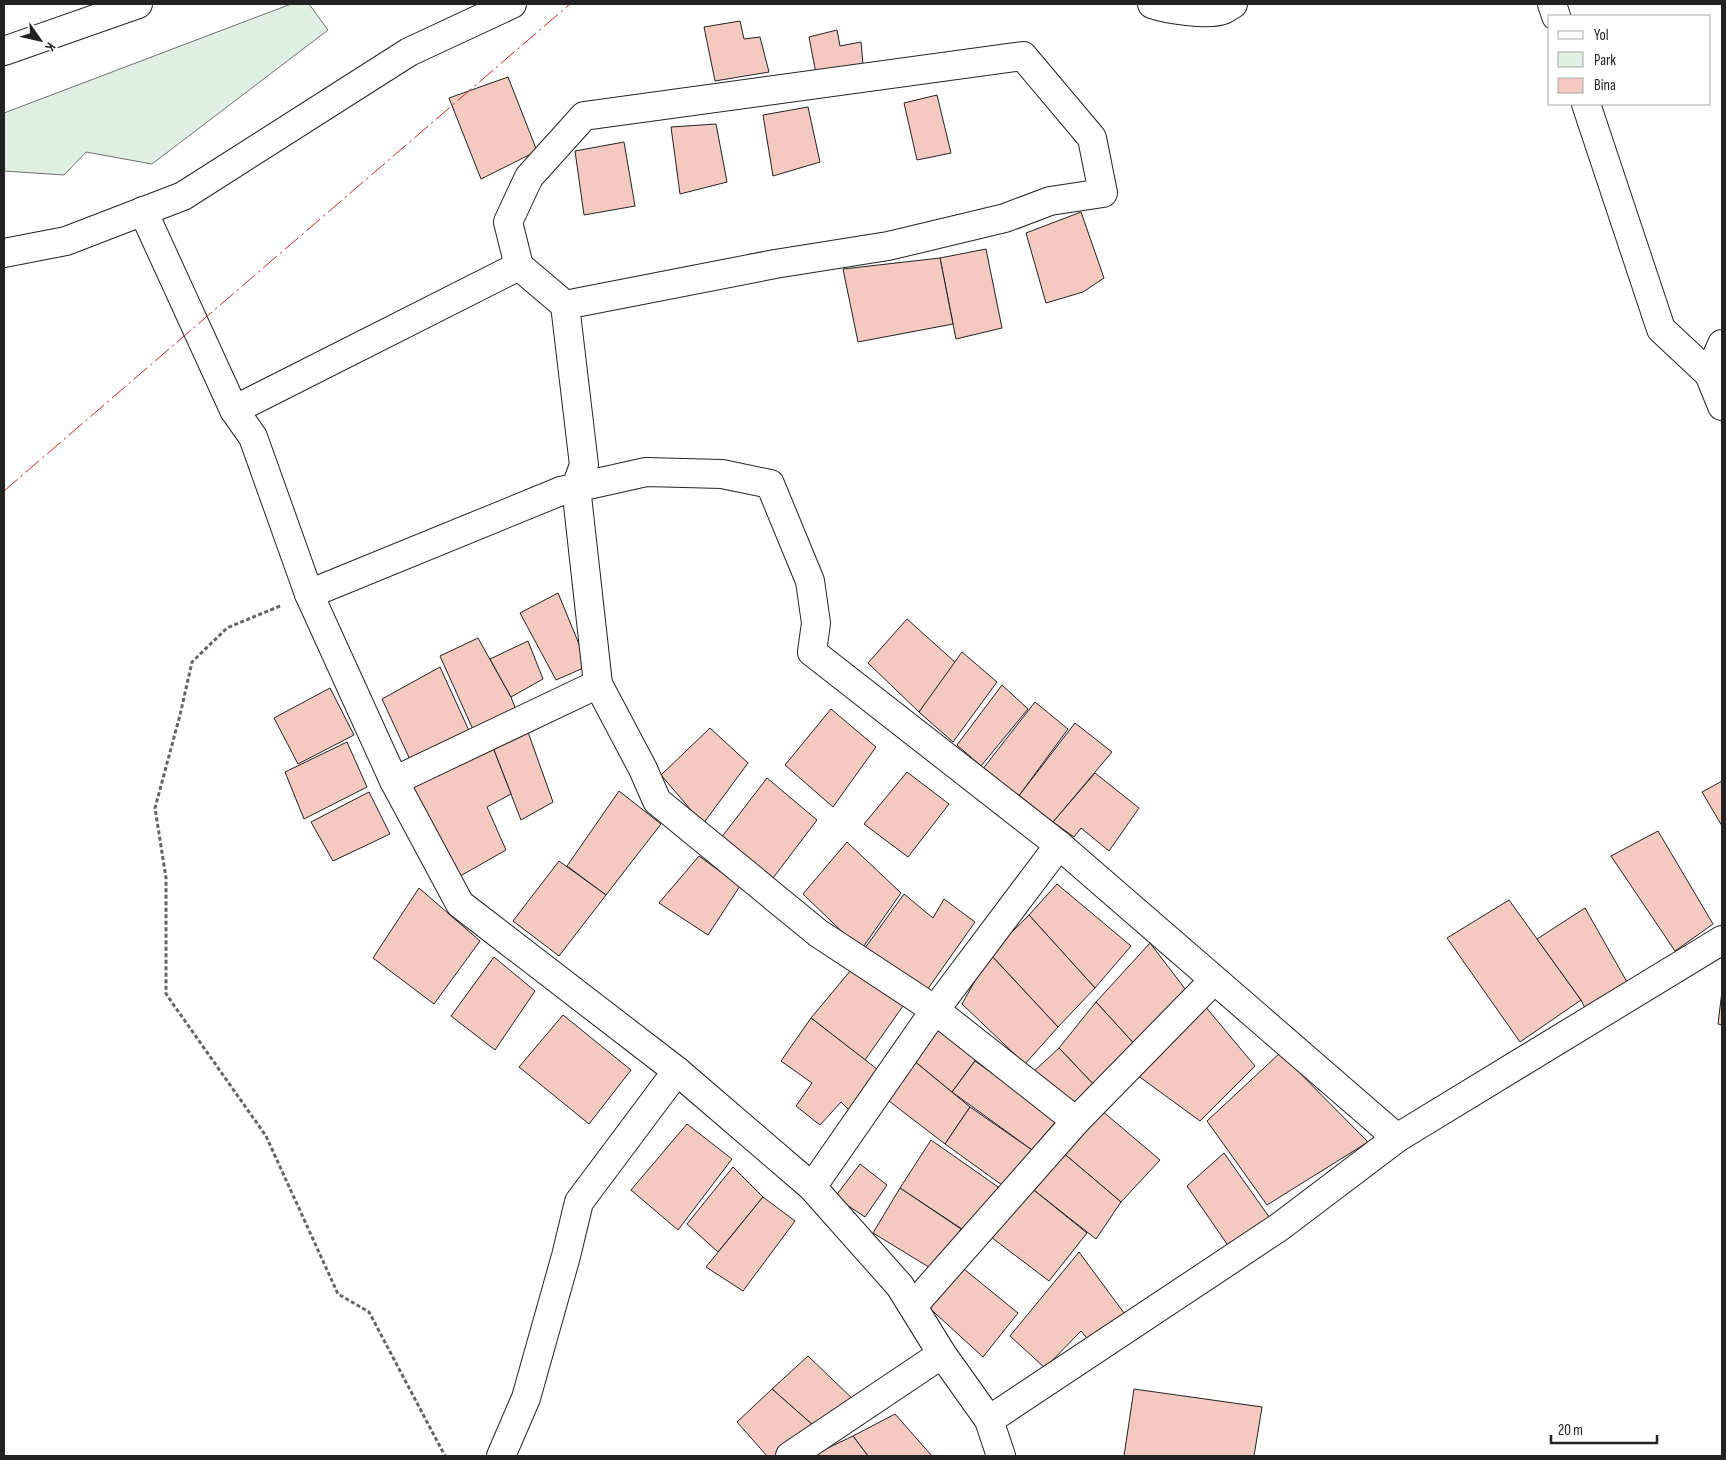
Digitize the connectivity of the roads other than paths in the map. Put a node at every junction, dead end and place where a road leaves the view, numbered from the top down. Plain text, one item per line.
1 (138, 4) edge
2 (512, 4) edge
3 (1152, 4) edge
4 (1234, 4) edge
5 (4, 51) edge
6 (1586, 105) edge
7 (143, 211) junction
8 (4, 252) edge
9 (519, 266) junction
10 (565, 305) junction
11 (1722, 344) edge
12 (1709, 374) junction
13 (1722, 406) edge
14 (234, 410) junction
15 (576, 488) junction
16 (309, 594) junction
17 (598, 684) junction
18 (394, 781) junction
19 (1059, 845) junction
20 (1722, 940) edge
21 (1214, 980) junction
22 (935, 1010) junction
23 (677, 1071) junction
24 (1076, 1121) junction
25 (1398, 1138) junction
26 (812, 1187) junction
27 (913, 1306) junction
28 (942, 1354) junction
29 (989, 1420) junction
30 (501, 1456) edge
31 (790, 1456) edge
32 (1001, 1456) edge

1 - 5 main road
2 - 7 main road
3 - 4 main road
6 - 12 main road
7 - 8 main road
7 - 14 main road
9 - 10 main road
9 - 10 main road
9 - 14 main road
10 - 15 main road
11 - 12 main road
12 - 13 main road
14 - 16 main road
15 - 16 main road
15 - 17 main road
15 - 19 main road
16 - 18 main road
17 - 18 main road
17 - 22 main road
18 - 23 main road
19 - 21 main road
19 - 22 main road
20 - 25 main road
21 - 24 main road
21 - 25 main road
22 - 24 main road
22 - 26 main road
23 - 26 main road
23 - 30 main road
24 - 27 main road
25 - 29 main road
26 - 27 main road
27 - 28 main road
28 - 29 main road
28 - 31 main road
29 - 32 main road

